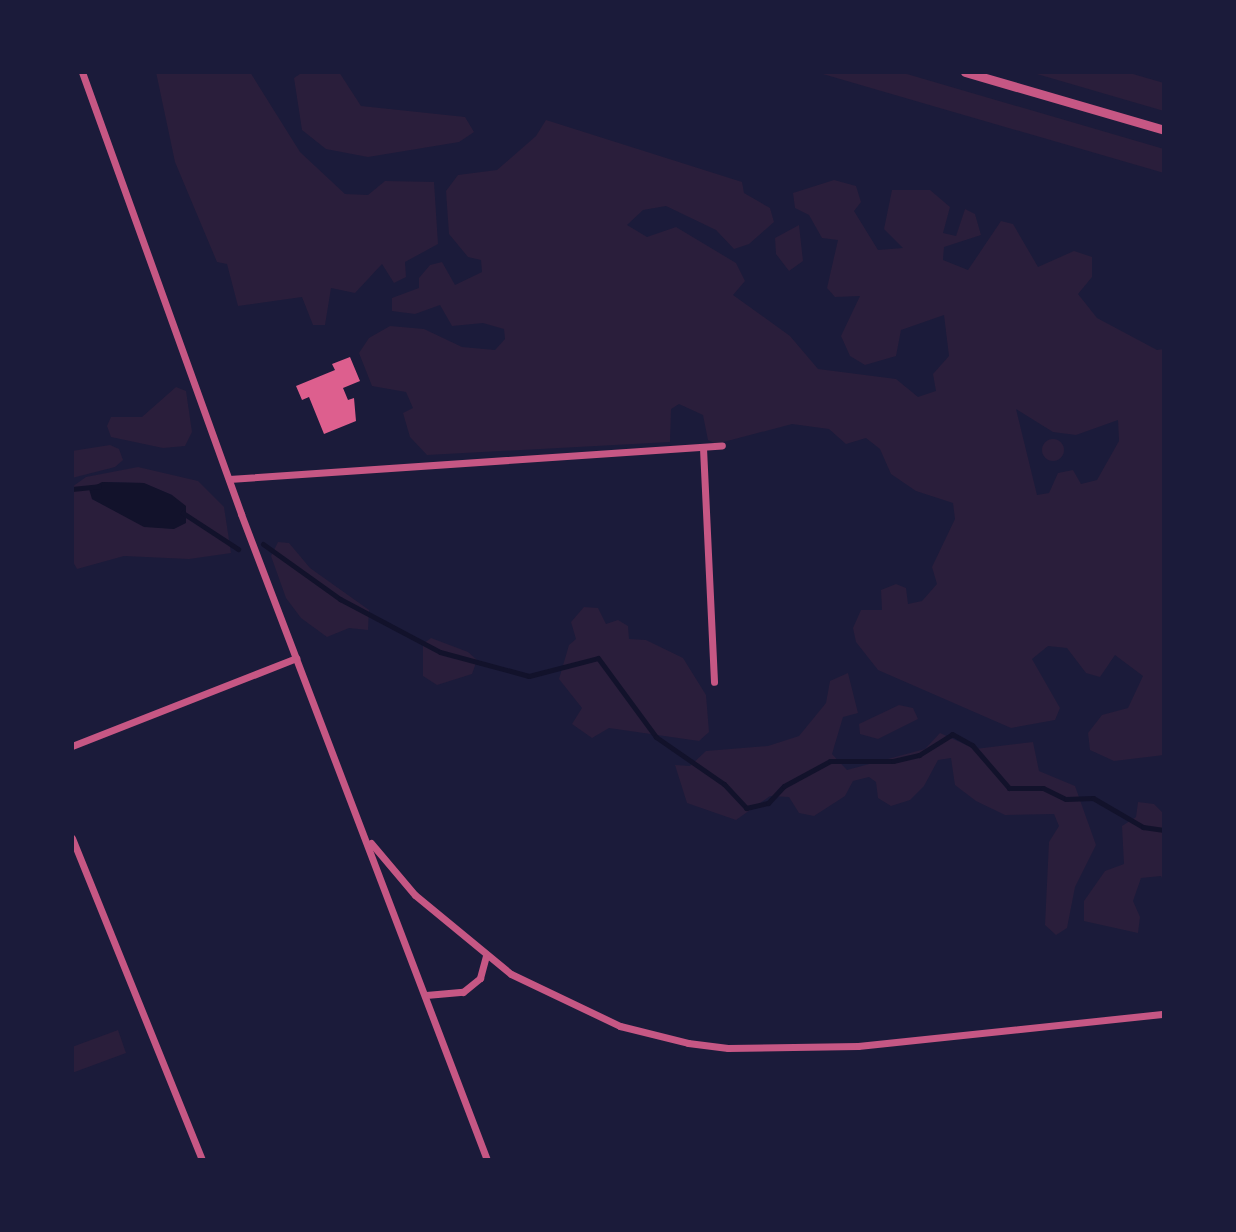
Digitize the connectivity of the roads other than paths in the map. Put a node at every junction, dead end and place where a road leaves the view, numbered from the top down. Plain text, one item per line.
1 (82, 72) edge
2 (965, 72) edge
3 (1164, 130) edge
4 (722, 445) dead end
5 (703, 448) junction
6 (229, 479) junction
7 (296, 658) junction
8 (714, 682) dead end
9 (72, 746) edge
10 (365, 835) junction
11 (72, 838) edge
12 (486, 956) junction
13 (426, 995) junction
14 (1164, 1014) edge
15 (202, 1160) edge
16 (487, 1160) edge

1 - 6 street
2 - 3 street
4 - 5 street
5 - 6 street
5 - 8 street
6 - 7 street
7 - 9 street
7 - 10 street
10 - 12 street
10 - 13 street
11 - 15 street
12 - 13 street
12 - 14 street
13 - 16 street

